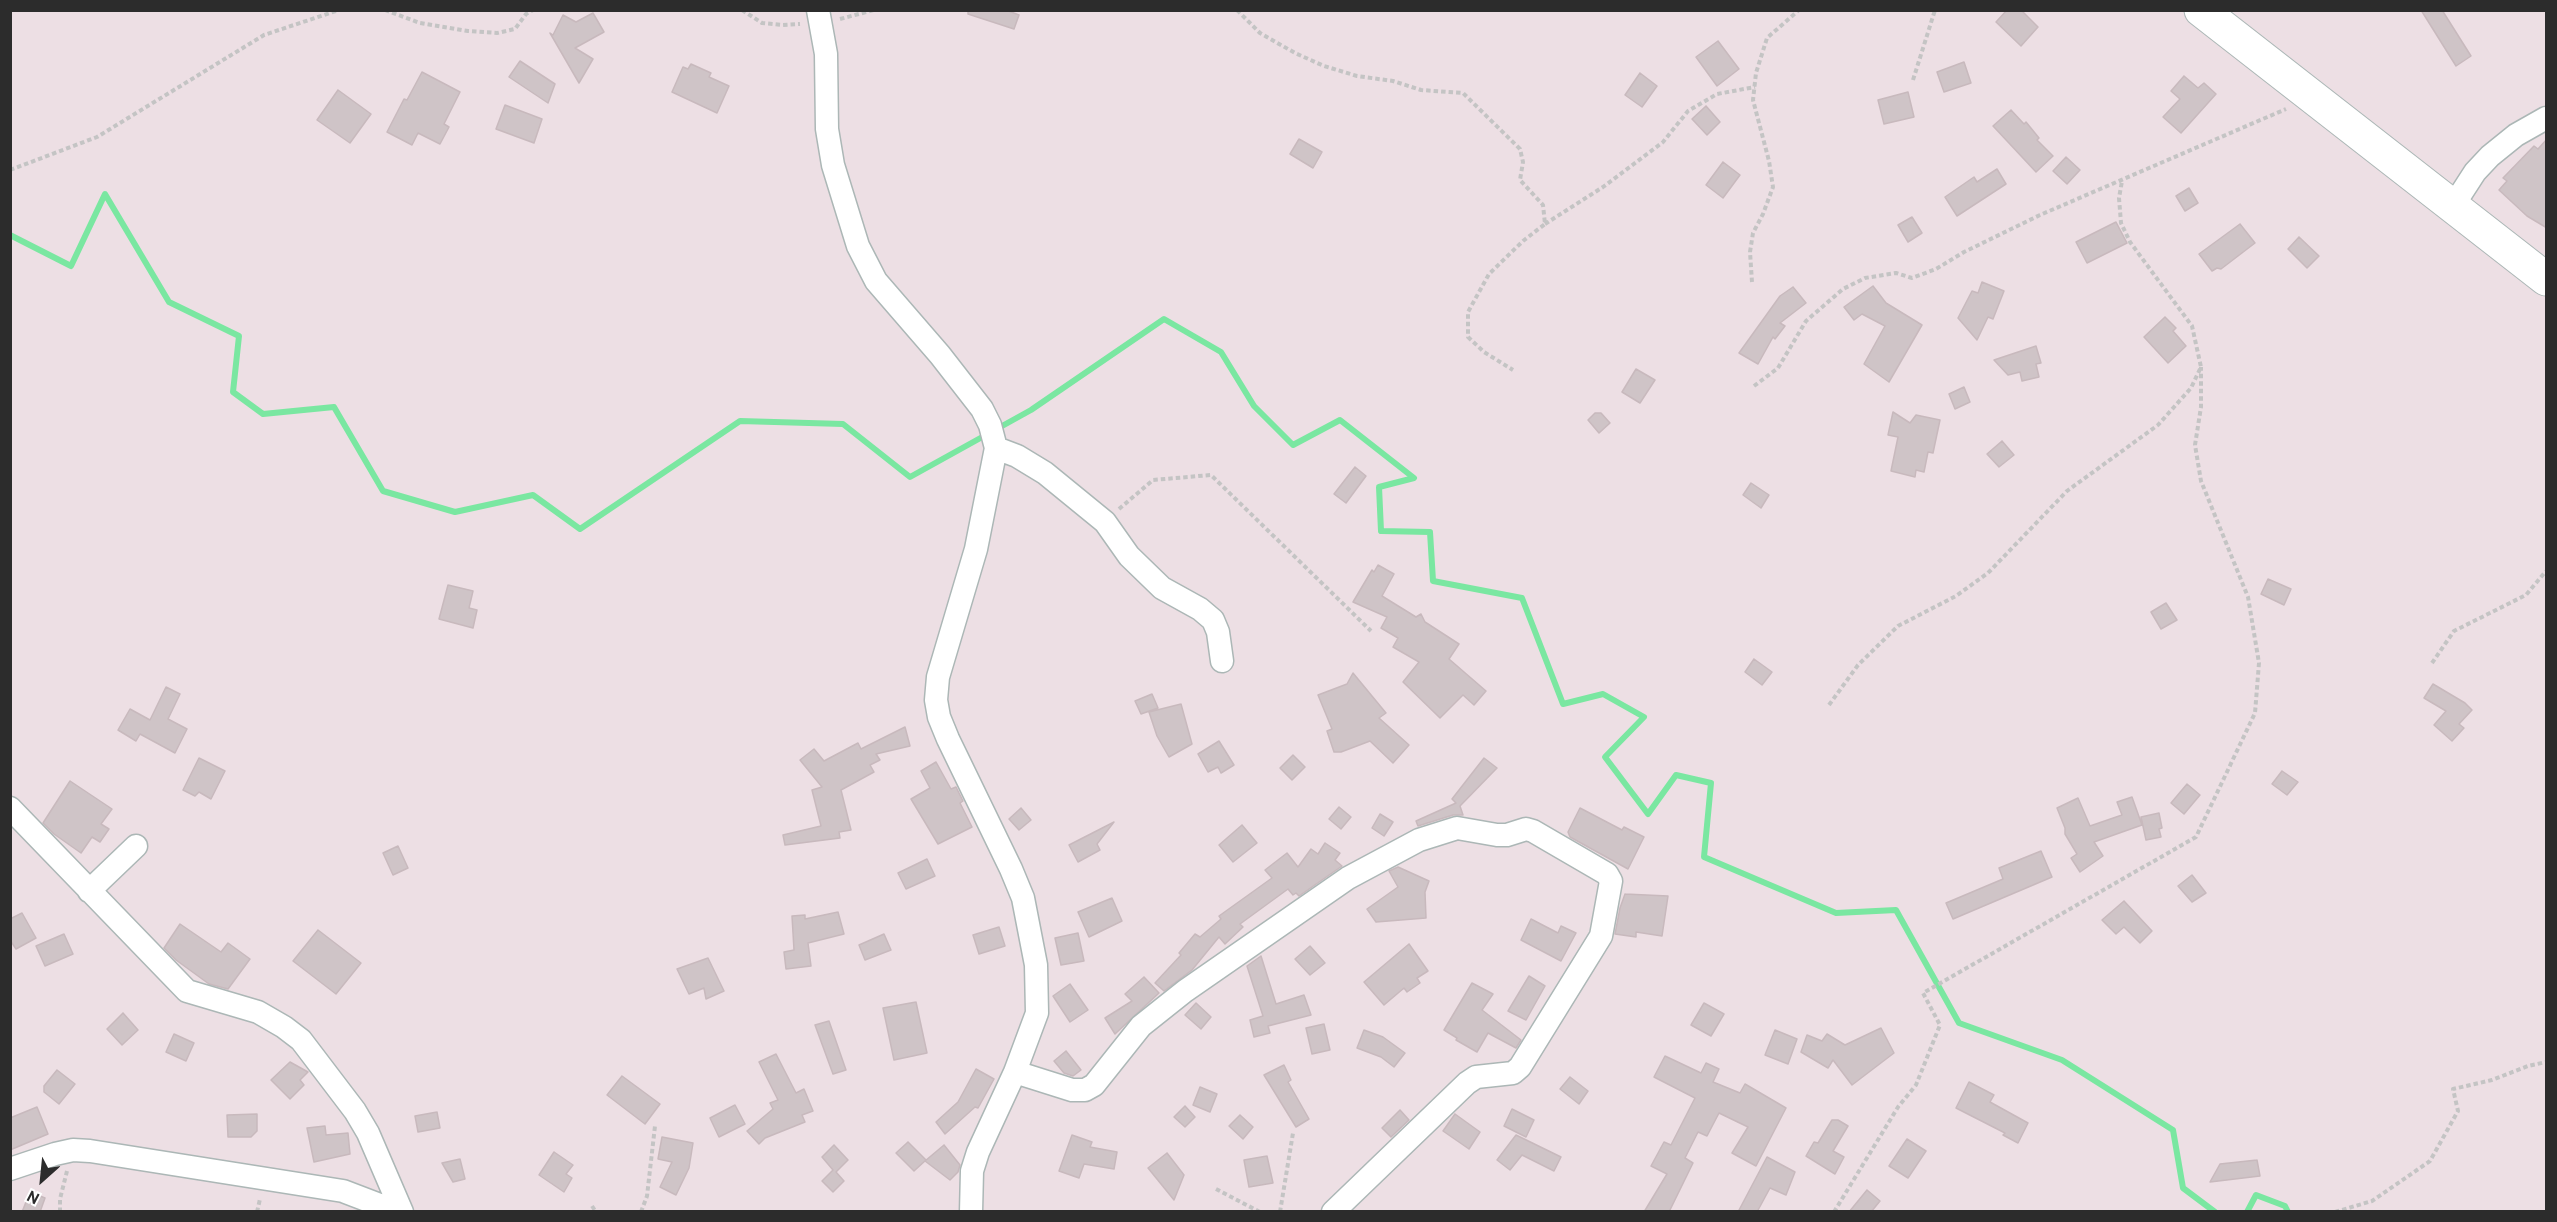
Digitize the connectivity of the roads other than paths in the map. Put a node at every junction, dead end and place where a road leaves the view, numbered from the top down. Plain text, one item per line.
1 (818, 10) edge
2 (2202, 10) edge
3 (2547, 118) edge
4 (2453, 206) junction
5 (2547, 279) edge
6 (996, 448) junction
7 (1222, 661) dead end
8 (10, 808) edge
9 (136, 846) dead end
10 (89, 891) junction
11 (1015, 1072) junction
12 (10, 1169) edge
13 (398, 1212) edge
14 (402, 1212) edge
15 (971, 1212) edge
16 (1333, 1212) edge

1 - 6 street
2 - 4 main road
3 - 4 street
4 - 5 main road
6 - 7 street
6 - 11 street
8 - 10 street
9 - 10 street
10 - 14 street
11 - 15 street
11 - 16 street
12 - 13 street

